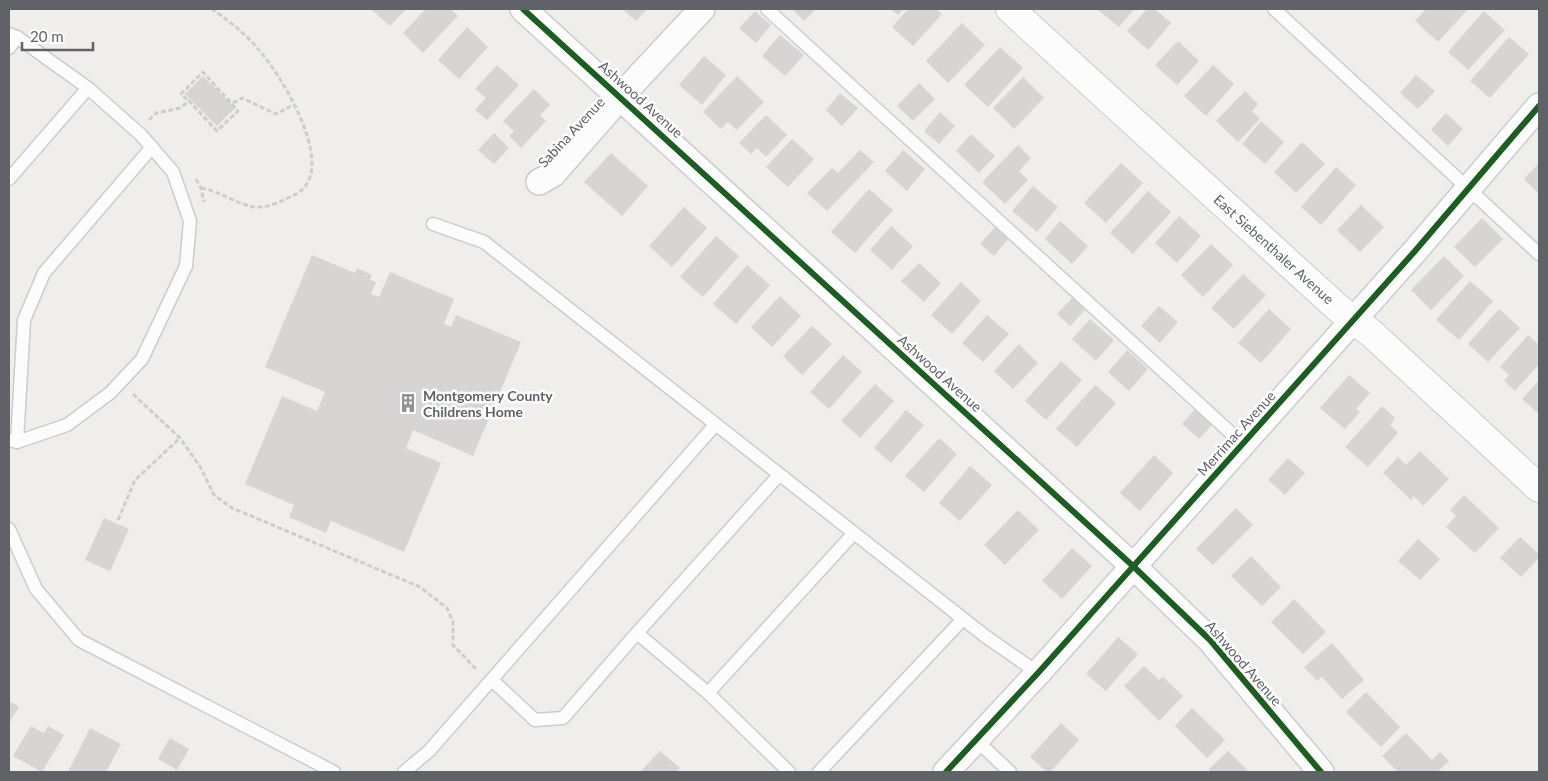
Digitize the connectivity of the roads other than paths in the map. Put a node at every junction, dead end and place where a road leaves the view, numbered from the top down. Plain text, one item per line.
1 (523, 9) edge
2 (702, 9) edge
3 (768, 9) edge
4 (1010, 9) edge
5 (1274, 9) edge
6 (13, 35) edge
7 (9, 48) edge
8 (88, 88) junction
9 (620, 97) junction
10 (1539, 106) edge
11 (152, 147) junction
12 (9, 179) edge
13 (538, 182) dead end
14 (1469, 188) junction
15 (433, 224) dead end
16 (1539, 254) edge
17 (1354, 320) junction
18 (715, 425) junction
19 (13, 441) edge
20 (1243, 444) junction
21 (779, 475) junction
22 (1539, 488) edge
23 (9, 529) edge
24 (854, 534) junction
25 (1133, 566) junction
26 (963, 619) junction
27 (637, 633) junction
28 (1038, 673) junction
29 (492, 680) junction
30 (708, 693) junction
31 (976, 740) junction
32 (334, 772) edge
33 (404, 772) edge
34 (789, 772) edge
35 (819, 772) edge
36 (946, 772) edge
37 (1010, 772) edge
38 (1321, 772) edge

1 - 9 street, Ashwood Avenue
2 - 9 street, Sabina Avenue
3 - 20 lane
4 - 17 main road, East Siebenthaler Avenue
5 - 14 lane
6 - 7 lane
6 - 8 lane
8 - 11 lane
8 - 12 lane
9 - 13 street, Sabina Avenue
9 - 25 street, Ashwood Avenue
10 - 14 street, Merrimac Avenue
11 - 19 lane
11 - 19 lane
14 - 16 lane
14 - 17 street, Merrimac Avenue
15 - 18 lane
17 - 20 street, Merrimac Avenue
17 - 22 main road, East Siebenthaler Avenue
18 - 21 lane
18 - 29 lane
20 - 25 street, Merrimac Avenue
21 - 24 lane
21 - 27 lane
23 - 32 lane
24 - 26 lane
24 - 30 lane
25 - 28 street, Merrimac Avenue
25 - 38 street, Ashwood Avenue
26 - 28 lane
26 - 35 lane
27 - 29 lane
27 - 30 lane
28 - 31 street, Merrimac Avenue
29 - 33 lane
30 - 34 lane
31 - 36 street, Merrimac Avenue
31 - 37 lane

